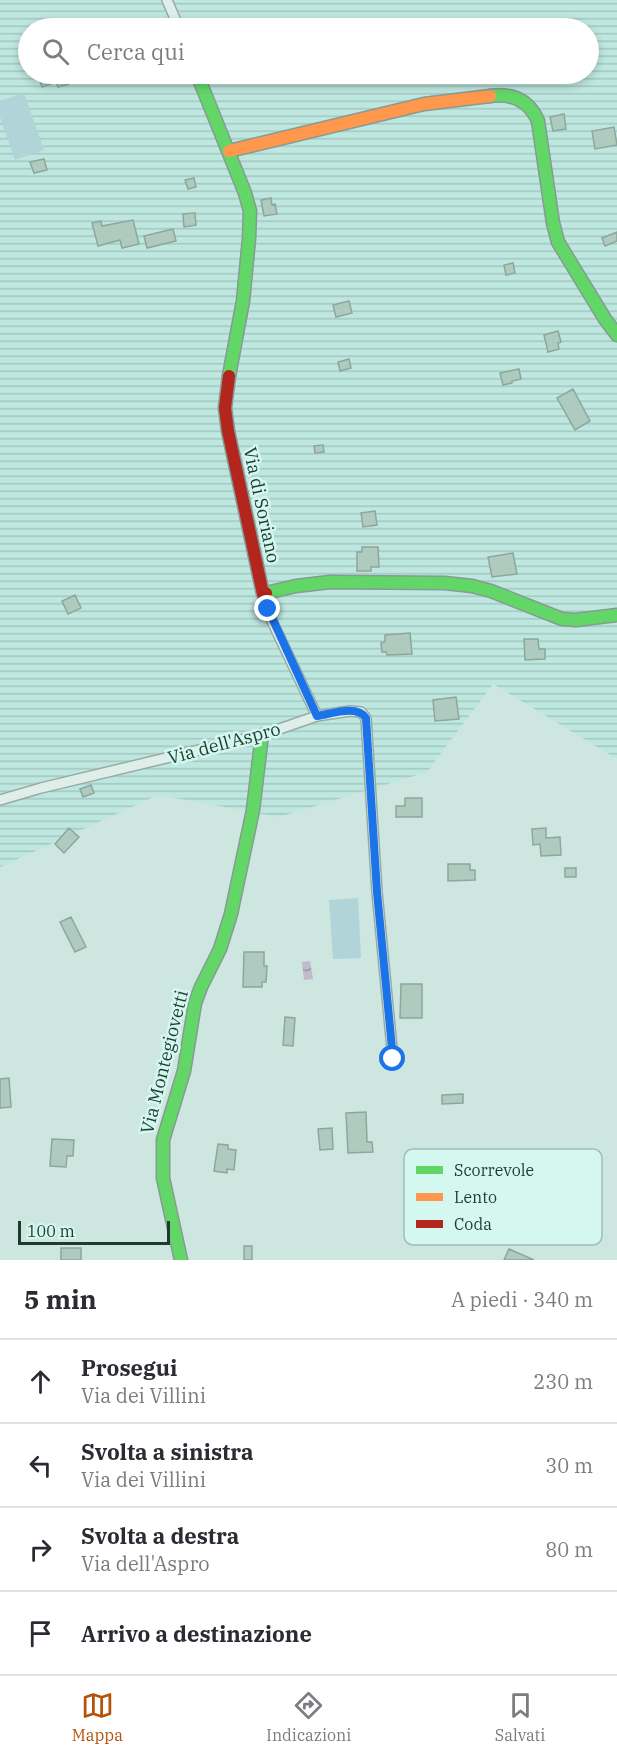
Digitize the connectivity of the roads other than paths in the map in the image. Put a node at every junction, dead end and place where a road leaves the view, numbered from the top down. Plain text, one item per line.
1 (167, 0) edge
2 (175, 18) edge
3 (201, 84) edge
4 (229, 151) junction
5 (617, 335) edge
6 (263, 594) junction
7 (617, 615) edge
8 (317, 716) junction
9 (262, 735) junction
10 (0, 800) edge
11 (393, 1059) dead end
12 (181, 1260) edge

1 - 2 street
3 - 4 street, Via di Soriano
4 - 5 street
4 - 6 street, Via di Soriano
6 - 7 street, Via di Soriano
6 - 8 street
8 - 9 street, Via dell'Aspro
8 - 11 street, Via dell'Aspro
9 - 10 street, Via dell'Aspro
9 - 12 street, Via Montegiovetti

